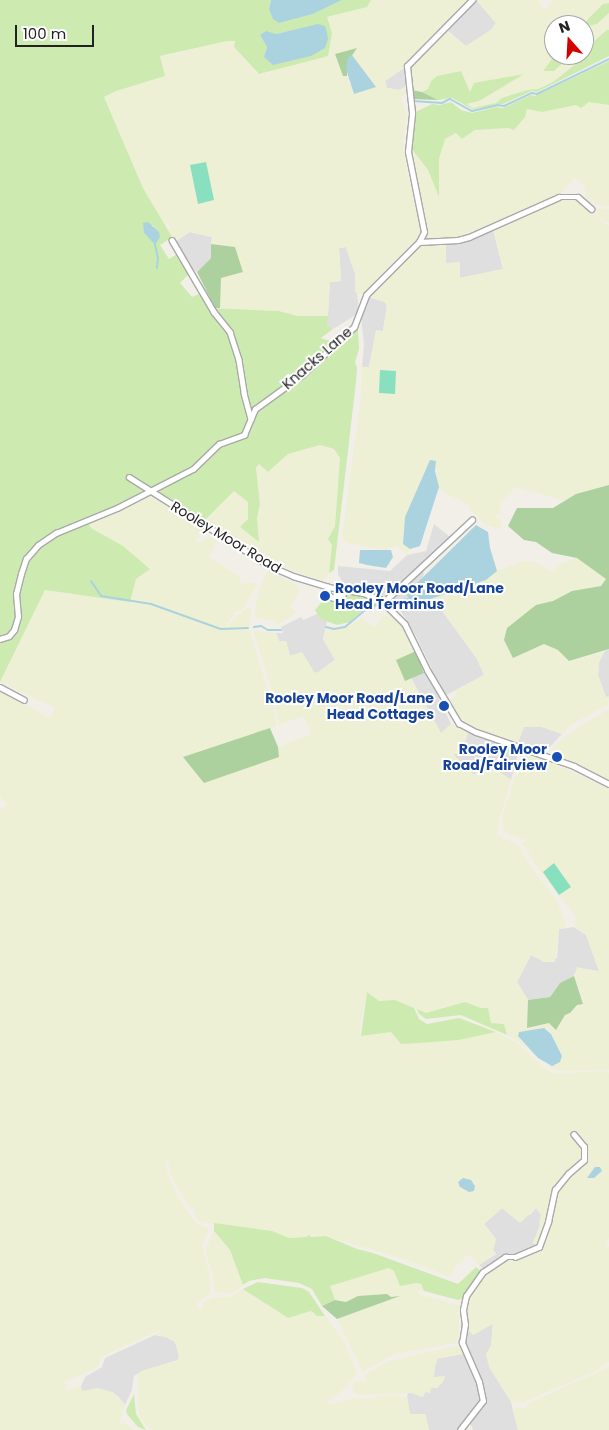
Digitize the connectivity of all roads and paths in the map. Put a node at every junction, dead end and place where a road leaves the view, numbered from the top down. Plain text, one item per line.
1 (472, 0) edge
2 (592, 209) dead end
3 (172, 240) dead end
4 (419, 242) junction
5 (251, 419) junction
6 (129, 477) dead end
7 (150, 490) junction
8 (472, 520) dead end
9 (328, 587) junction
10 (346, 590) junction
11 (385, 601) junction
12 (0, 639) edge
13 (0, 687) edge
14 (24, 700) dead end
15 (609, 784) edge
16 (574, 1135) dead end
17 (460, 1430) edge

1 - 4 street
2 - 4 street
3 - 5 street
4 - 5 street, Knacks Lane
5 - 7 street, Knacks Lane
6 - 7 street, Rooley Moor Road
7 - 9 street, Rooley Moor Road
7 - 12 street, Knacks Lane
8 - 11 street
9 - 10 street, Rooley Moor Road
9 - 10 street, Rooley Moor Road
10 - 11 street, Rooley Moor Road
11 - 15 street
13 - 14 street
16 - 17 street

